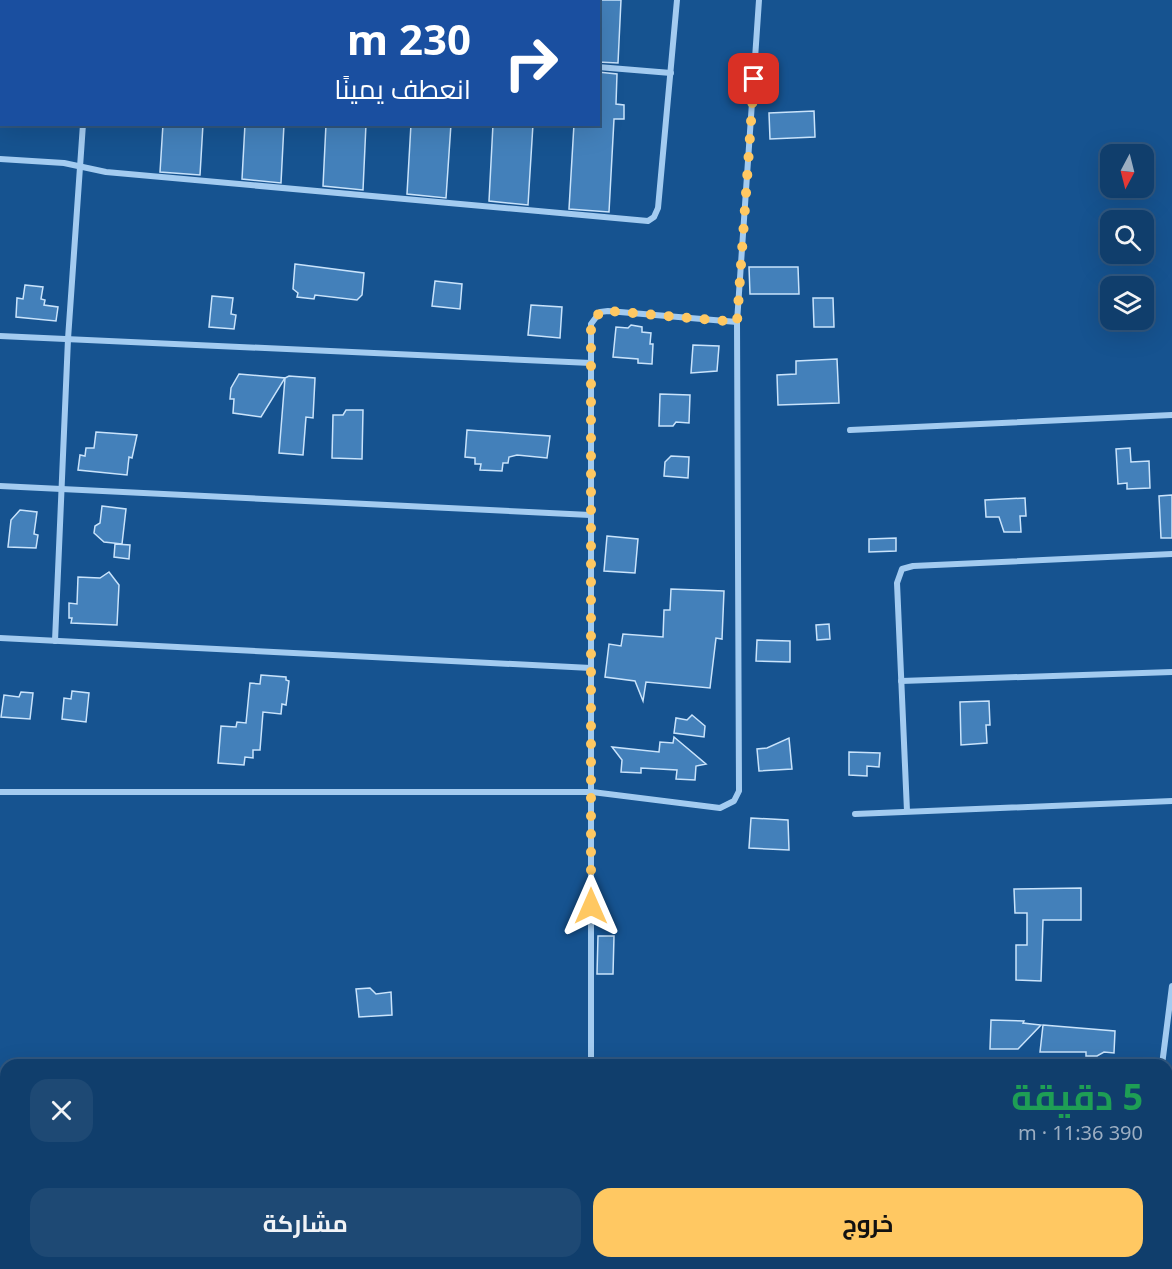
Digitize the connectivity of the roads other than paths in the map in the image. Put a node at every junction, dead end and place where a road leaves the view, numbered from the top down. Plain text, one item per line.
1 (677, 0) edge
2 (759, 0) edge
3 (600, 67) edge
4 (672, 73) junction
5 (83, 126) edge
6 (0, 159) edge
7 (80, 166) junction
8 (737, 322) junction
9 (0, 336) edge
10 (68, 339) junction
11 (591, 363) junction
12 (1172, 415) edge
13 (850, 430) dead end
14 (0, 486) edge
15 (62, 489) junction
16 (590, 515) junction
17 (1172, 554) edge
18 (0, 638) edge
19 (55, 641) junction
20 (591, 668) junction
21 (1172, 672) edge
22 (901, 681) junction
23 (0, 792) edge
24 (592, 792) junction
25 (1172, 801) edge
26 (907, 811) junction
27 (855, 814) dead end
28 (1172, 986) edge
29 (591, 1059) edge
30 (1163, 1059) edge

1 - 4 street
2 - 8 street
3 - 4 street
4 - 7 street
5 - 7 street
6 - 7 street
7 - 10 street
8 - 11 street
8 - 24 street
9 - 10 street
10 - 11 street
10 - 15 street
11 - 16 street
12 - 13 street
14 - 15 street
15 - 16 street
15 - 19 street
16 - 20 street
17 - 22 street
18 - 19 street
19 - 20 street
20 - 24 street
21 - 22 street
22 - 26 street
23 - 24 street
24 - 29 street
25 - 26 street
26 - 27 street
28 - 30 street

